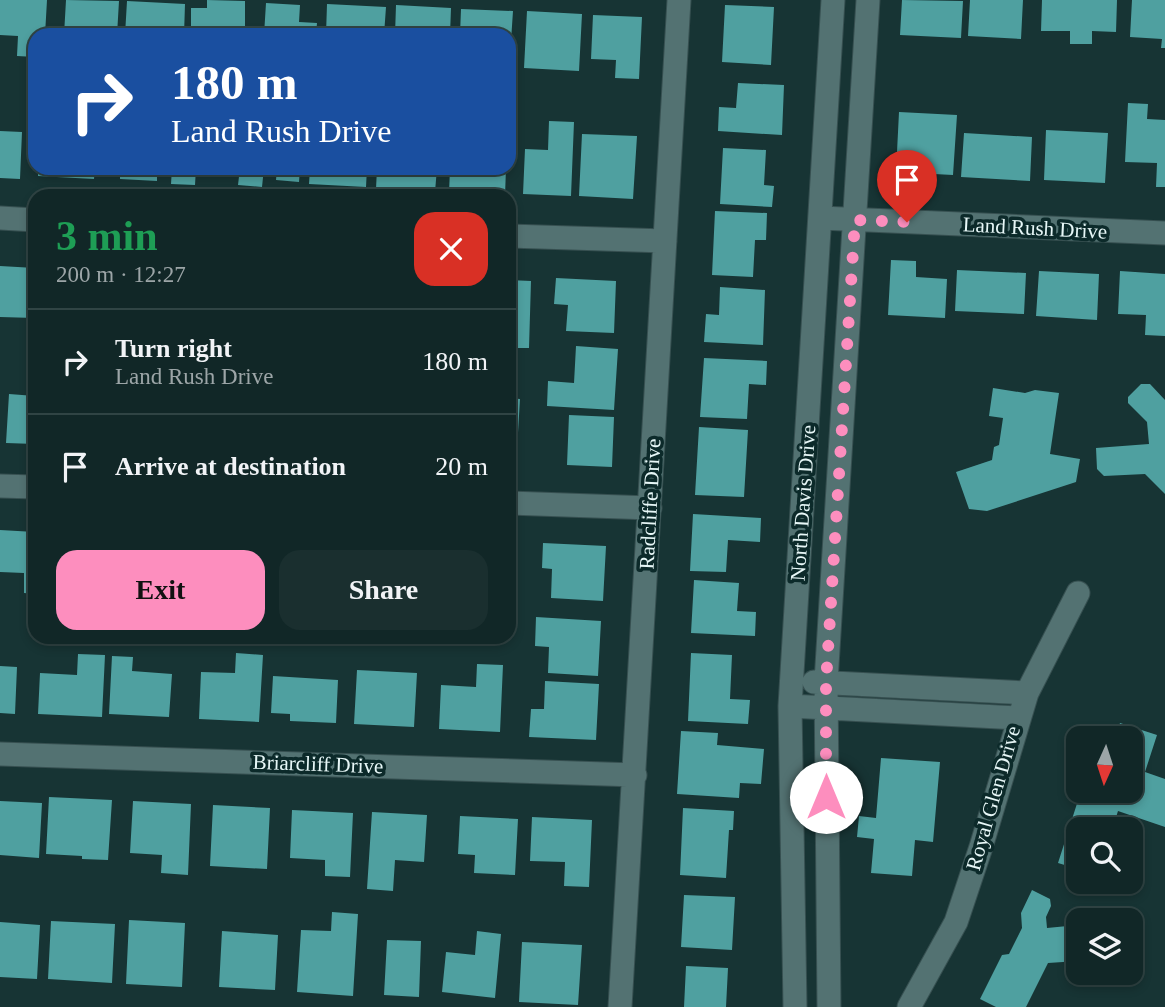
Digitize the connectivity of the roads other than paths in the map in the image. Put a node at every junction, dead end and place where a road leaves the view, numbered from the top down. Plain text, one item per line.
1 (679, 0) edge
2 (833, 0) edge
3 (868, 0) edge
4 (0, 218) edge
5 (821, 218) junction
6 (28, 220) edge
7 (855, 220) junction
8 (1165, 233) edge
9 (516, 236) edge
10 (665, 241) junction
11 (0, 486) edge
12 (28, 487) edge
13 (516, 503) edge
14 (650, 508) junction
15 (1078, 593) dead end
16 (792, 680) junction
17 (826, 682) junction
18 (1027, 693) junction
19 (790, 706) junction
20 (826, 707) junction
21 (1018, 718) junction
22 (0, 754) edge
23 (635, 775) junction
24 (620, 1007) edge
25 (795, 1007) edge
26 (829, 1007) edge
27 (909, 1007) edge

1 - 10 street, Radcliffe Drive
2 - 5 street, North Davis Drive
3 - 7 street, North Davis Drive
4 - 6 street
5 - 7 street, Land Rush Drive
5 - 16 street, North Davis Drive
7 - 8 street, Land Rush Drive
7 - 17 street, North Davis Drive
9 - 10 street
10 - 14 street, Radcliffe Drive
11 - 12 street
13 - 14 street
14 - 23 street, Radcliffe Drive
15 - 18 street
16 - 17 street, Royal Glen Drive
16 - 19 street, North Davis Drive
17 - 18 street, Royal Glen Drive
17 - 20 street, North Davis Drive
18 - 21 street
19 - 20 street, Royal Glen Drive
19 - 25 street, North Davis Drive
20 - 21 street, Royal Glen Drive
20 - 26 street, North Davis Drive
21 - 27 street, Royal Glen Drive
22 - 23 street, Briarcliff Drive
23 - 24 street, Radcliffe Drive

